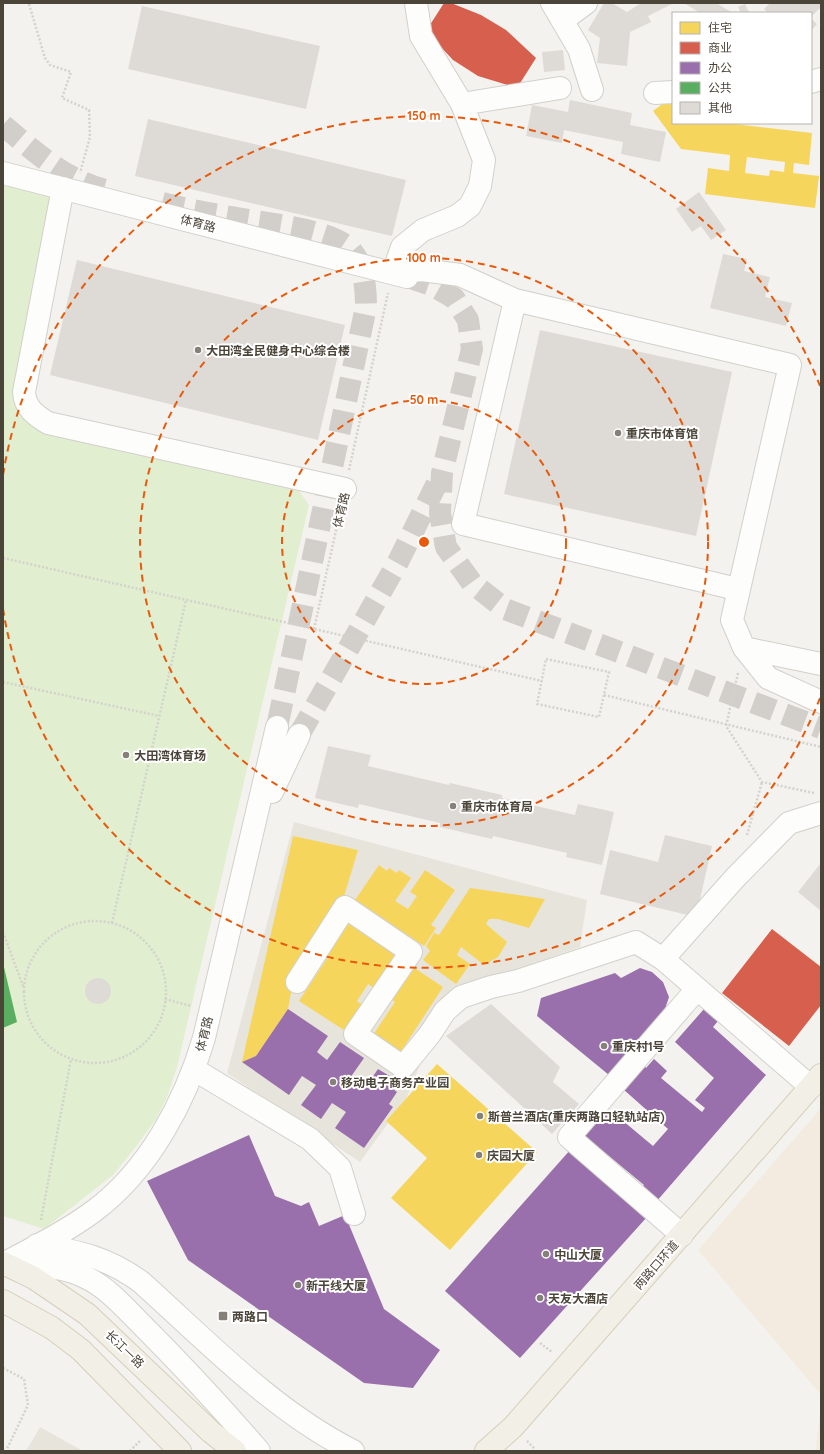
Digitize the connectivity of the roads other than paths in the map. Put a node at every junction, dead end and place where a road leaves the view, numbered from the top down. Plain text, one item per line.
1 (416, 3) edge
2 (586, 3) edge
3 (557, 12) edge
4 (560, 88) dead end
5 (592, 90) dead end
6 (462, 104) junction
7 (3, 173) edge
8 (69, 189) junction
9 (400, 275) junction
10 (515, 300) junction
11 (345, 489) road end
12 (737, 589) junction
13 (744, 648) junction
14 (821, 664) edge
15 (821, 702) edge
16 (277, 727) tunnel mouth
17 (299, 735) tunnel mouth
18 (821, 813) edge
19 (248, 851) junction
20 (663, 959) junction
21 (297, 982) dead end
22 (697, 989) junction
23 (195, 1070) junction
24 (816, 1081) edge
25 (354, 1214) dead end
26 (682, 1235) junction
27 (37, 1245) junction
28 (4, 1263) edge
29 (3, 1301) edge
30 (180, 1451) edge
31 (235, 1451) edge
32 (259, 1451) edge
33 (353, 1451) edge
34 (486, 1451) edge

1 - 6 street
2 - 3 street
3 - 5 street
4 - 6 street
6 - 9 street
7 - 8 street, 体育路
8 - 9 street, 体育路
8 - 11 street
9 - 10 street
10 - 12 street
10 - 12 street
12 - 13 street
13 - 14 street
13 - 15 street
16 - 19 street, 体育路
17 - 19 street
18 - 20 street
19 - 23 street, 体育路
20 - 21 street
20 - 22 street
22 - 24 street
22 - 26 street
23 - 25 street
23 - 27 street, 体育路
24 - 26 main road, 两路口环道
26 - 34 main road, 两路口环道
27 - 28 street, 体育路
27 - 33 street
28 - 31 main road, 长江一路
28 - 32 street
29 - 30 main road

